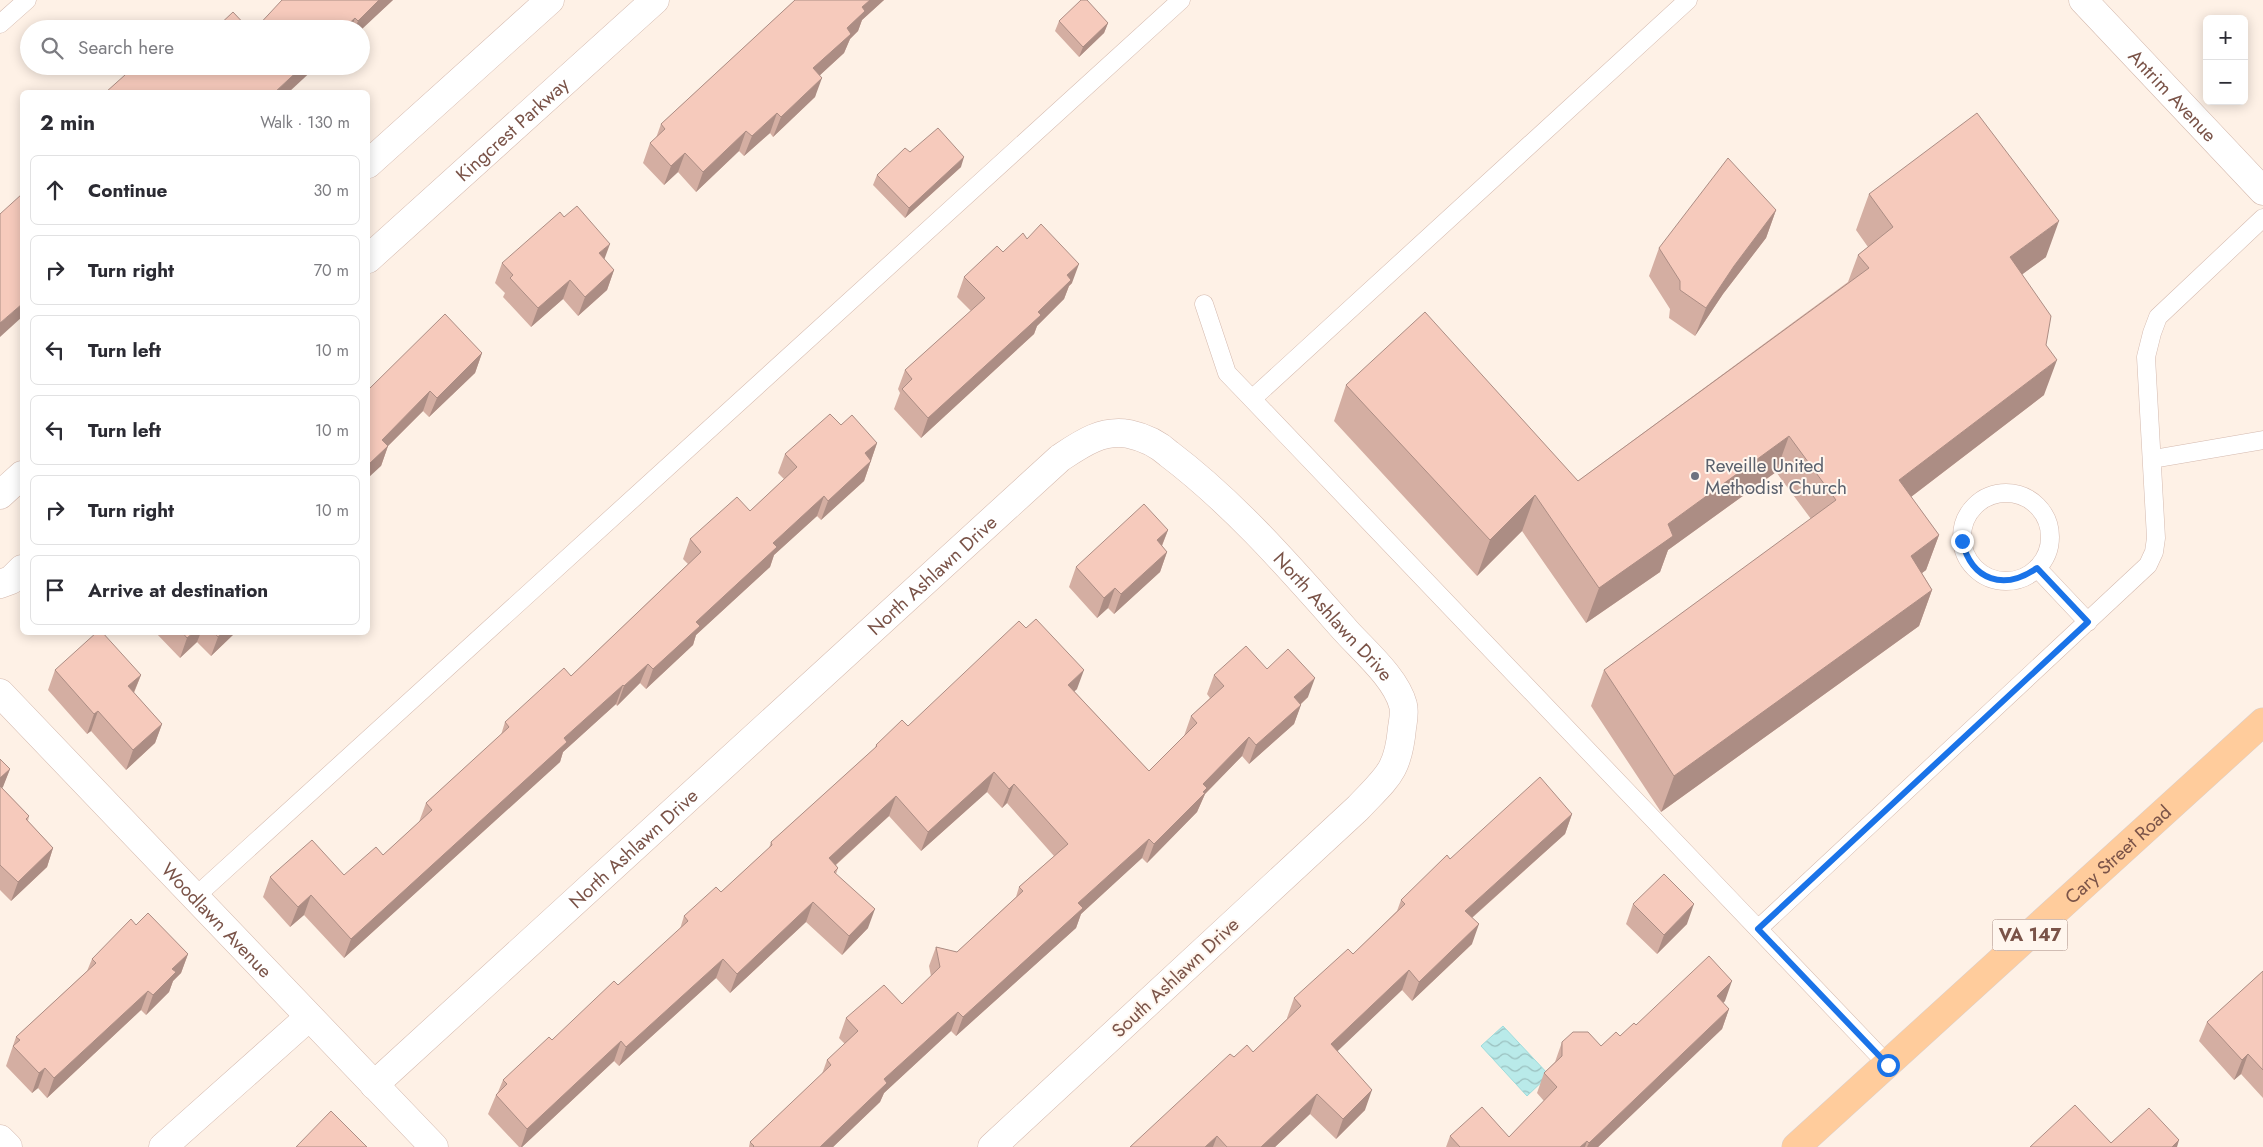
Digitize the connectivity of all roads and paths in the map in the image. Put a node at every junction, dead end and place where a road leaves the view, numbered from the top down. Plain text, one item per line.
1 (27, 0) edge
2 (550, 0) edge
3 (655, 0) edge
4 (1181, 0) edge
5 (1688, 0) edge
6 (2082, 0) edge
7 (0, 24) edge
8 (370, 162) edge
9 (2263, 191) edge
10 (2263, 218) edge
11 (370, 257) edge
12 (1204, 304) dead end
13 (1252, 399) junction
14 (2263, 440) edge
15 (2153, 459) junction
16 (20, 477) edge
17 (0, 495) edge
18 (2037, 568) junction
19 (20, 571) edge
20 (0, 584) edge
21 (2088, 622) junction
22 (0, 693) edge
23 (2263, 722) edge
24 (1358, 808) joint
25 (195, 897) junction
26 (1758, 929) junction
27 (309, 1017) junction
28 (1888, 1065) junction
29 (374, 1085) junction
30 (0, 1139) edge
31 (1799, 1146) edge
32 (8, 1147) edge
33 (162, 1147) edge
34 (434, 1147) edge
35 (992, 1147) edge

1 - 7 lane
2 - 8 street
3 - 11 street, Kingcrest Parkway
4 - 25 lane
5 - 13 lane
6 - 9 street, Antrim Avenue
10 - 15 lane
12 - 13 lane
13 - 26 lane
14 - 15 lane
15 - 21 lane
16 - 17 street
18 - 18 lane
18 - 21 lane
19 - 20 street
21 - 26 lane
22 - 25 street, Woodlawn Avenue
23 - 28 main road, Cary Street Road / VA 147
24 - 29 street, North Ashlawn Drive
24 - 35 street, South Ashlawn Drive
25 - 27 street, Woodlawn Avenue
26 - 28 lane
27 - 29 street, Woodlawn Avenue
27 - 33 street
28 - 31 main road, Cary Street Road / VA 147
29 - 34 street, Woodlawn Avenue
30 - 32 street

